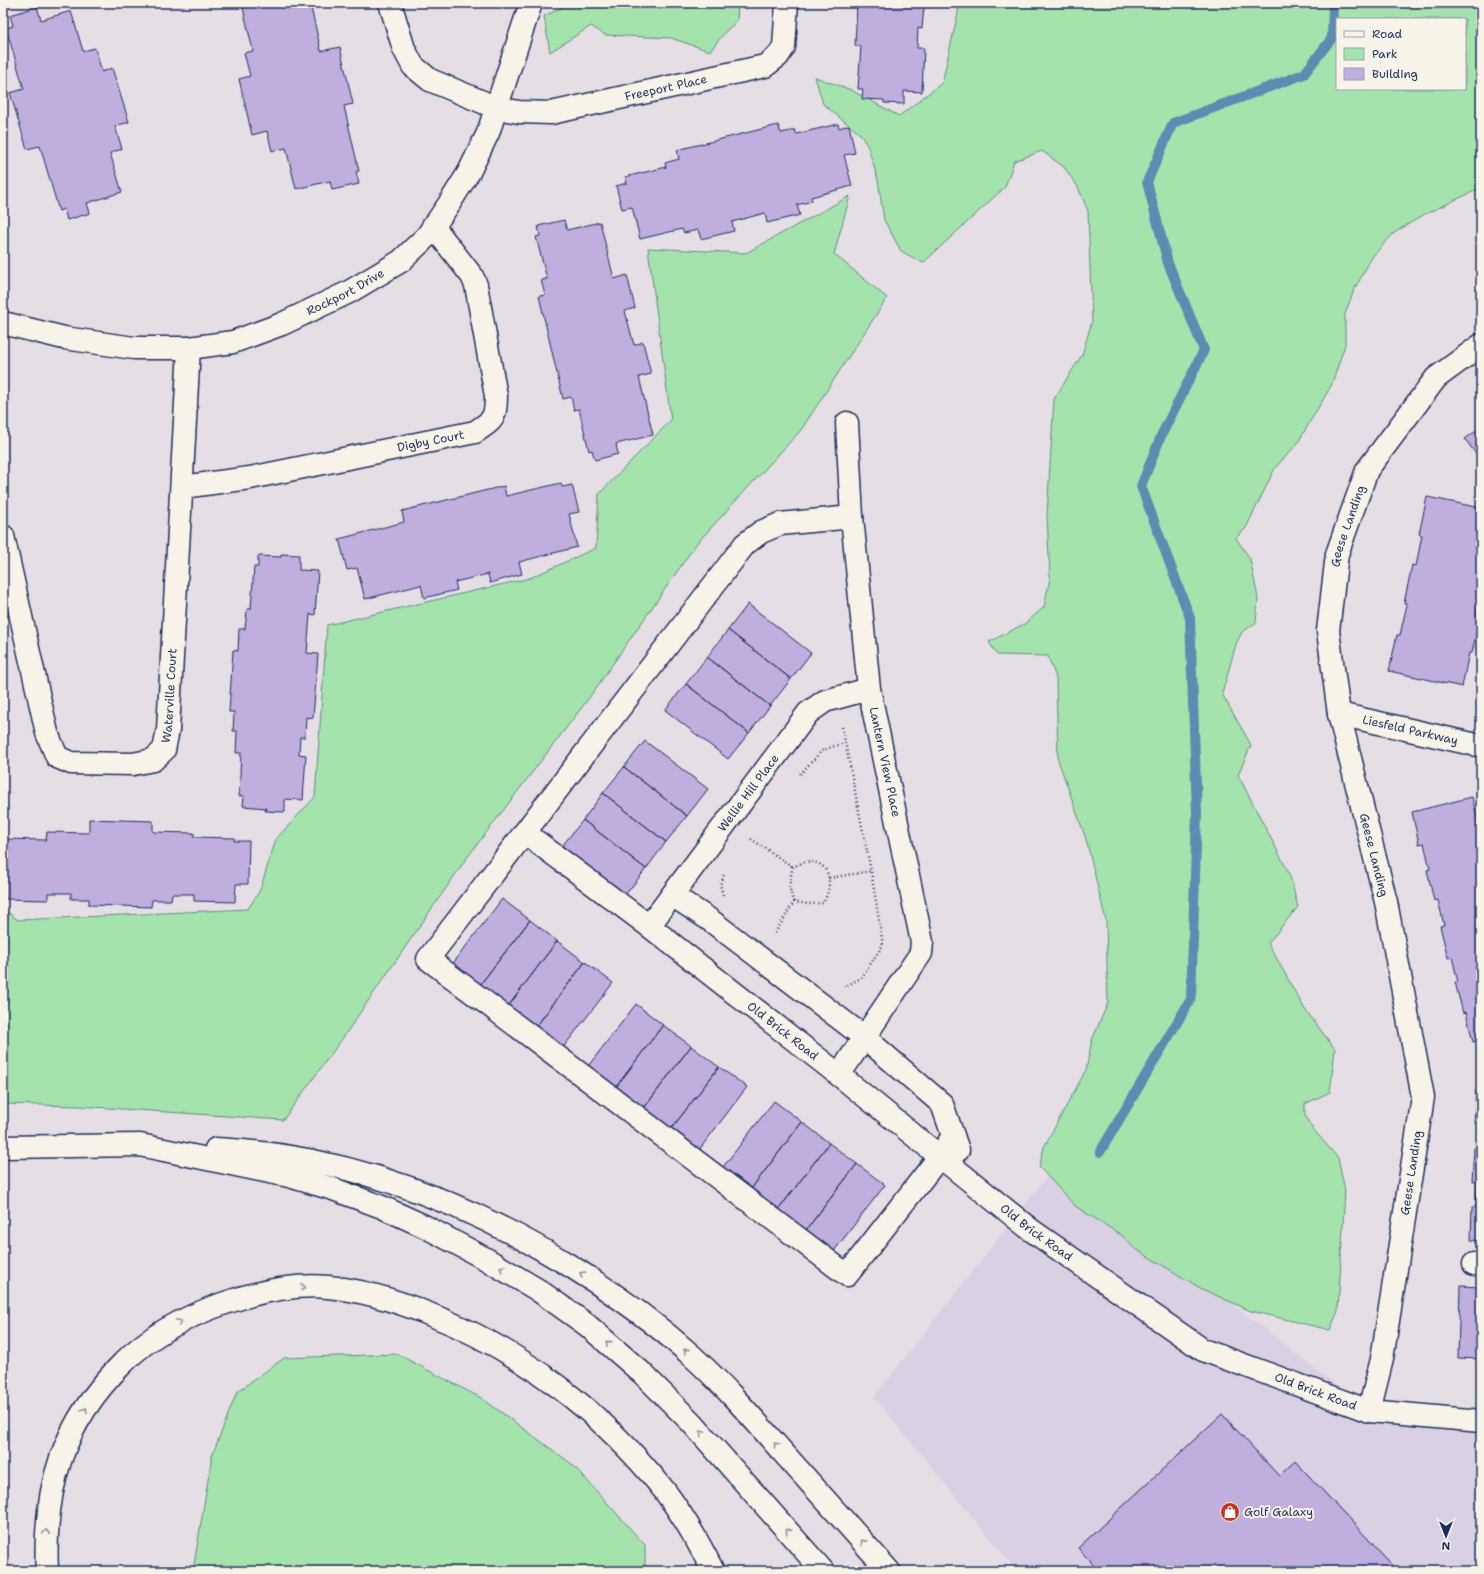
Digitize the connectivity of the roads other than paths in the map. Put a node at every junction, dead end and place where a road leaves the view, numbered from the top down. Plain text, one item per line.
1 (390, 3) edge
2 (531, 3) edge
3 (787, 3) edge
4 (497, 108) junction
5 (433, 226) junction
6 (3, 323) edge
7 (1481, 345) edge
8 (189, 348) junction
9 (847, 423) dead end
10 (182, 487) junction
11 (852, 517) junction
12 (3, 536) edge
13 (7, 576) edge
14 (869, 689) junction
15 (1340, 714) junction
16 (1481, 746) edge
17 (525, 833) junction
18 (672, 895) junction
19 (649, 926) junction
20 (864, 1037) junction
21 (839, 1075) junction
22 (953, 1136) junction
23 (140, 1145) junction
24 (3, 1147) edge
25 (940, 1156) junction
26 (968, 1179) junction
27 (1369, 1411) junction
28 (1481, 1421) edge
29 (47, 1571) edge
30 (714, 1571) edge
31 (823, 1571) edge
32 (889, 1571) edge

1 - 4 main road, Freeport Place
2 - 4 main road, Rockport Drive
3 - 4 main road, Freeport Place
4 - 5 main road, Rockport Drive
5 - 8 main road, Rockport Drive
5 - 10 main road, Digby Court
6 - 8 main road, Rockport Drive
7 - 15 main road, Geese Landing
8 - 10 main road, Waterville Court
9 - 11 main road, Lantern View Place
10 - 13 main road, Waterville Court
11 - 14 main road, Lantern View Place
11 - 17 main road
12 - 13 main road, Waterville Court
14 - 18 main road, Wellie Hill Place
14 - 20 main road, Lantern View Place
15 - 16 main road, Liesfeld Parkway
15 - 27 main road, Geese Landing
17 - 19 main road, Old Brick Road
17 - 25 main road
18 - 19 main road, Wellie Hill Place
18 - 20 main road
19 - 21 main road, Old Brick Road
20 - 21 main road, Lantern View Place
20 - 22 main road
21 - 25 main road, Old Brick Road
22 - 25 main road
22 - 26 main road
23 - 24 main road
31 -> 23 main road
32 -> 23 main road
25 - 26 main road, Old Brick Road
26 - 27 main road, Old Brick Road
27 - 28 main road, Old Brick Road
29 -> 30 main road

